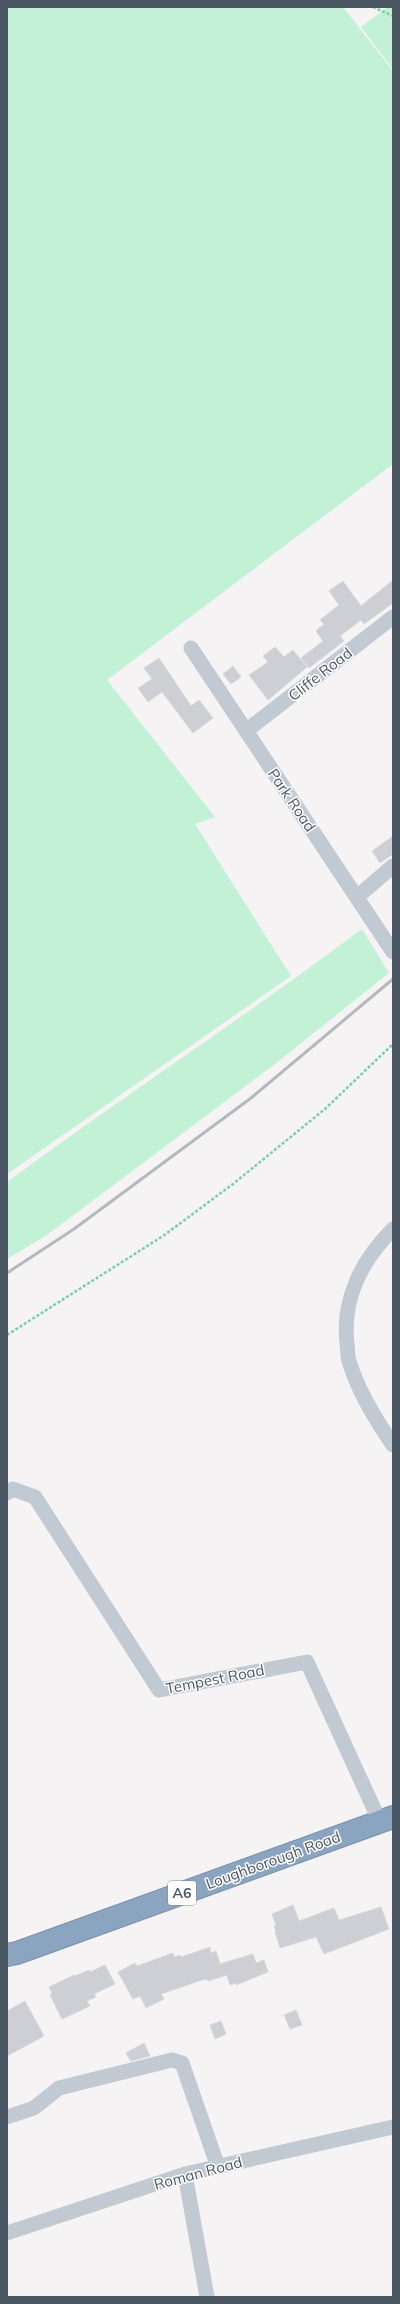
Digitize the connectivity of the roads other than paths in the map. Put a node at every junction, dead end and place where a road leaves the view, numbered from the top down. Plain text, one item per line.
1 (393, 616) edge
2 (191, 648) dead end
3 (246, 731) junction
4 (393, 866) edge
5 (361, 904) junction
6 (393, 952) edge
7 (393, 1229) edge
8 (393, 1445) edge
9 (7, 1493) edge
10 (386, 1819) edge
11 (10, 1957) edge
12 (7, 2117) edge
13 (393, 2126) edge
14 (218, 2167) junction
15 (185, 2174) junction
16 (7, 2233) edge
17 (207, 2297) edge

1 - 3 street, Cliffe Road
2 - 3 street, Park Road
3 - 5 street, Park Road
4 - 5 street
5 - 6 street, Park Road
7 - 8 street
9 - 10 street, Tempest Road
10 - 11 highway, Loughborough Road / A6
12 - 14 street
13 - 14 street, Roman Road
14 - 15 street, Roman Road
15 - 16 street, Roman Road
15 - 17 street

